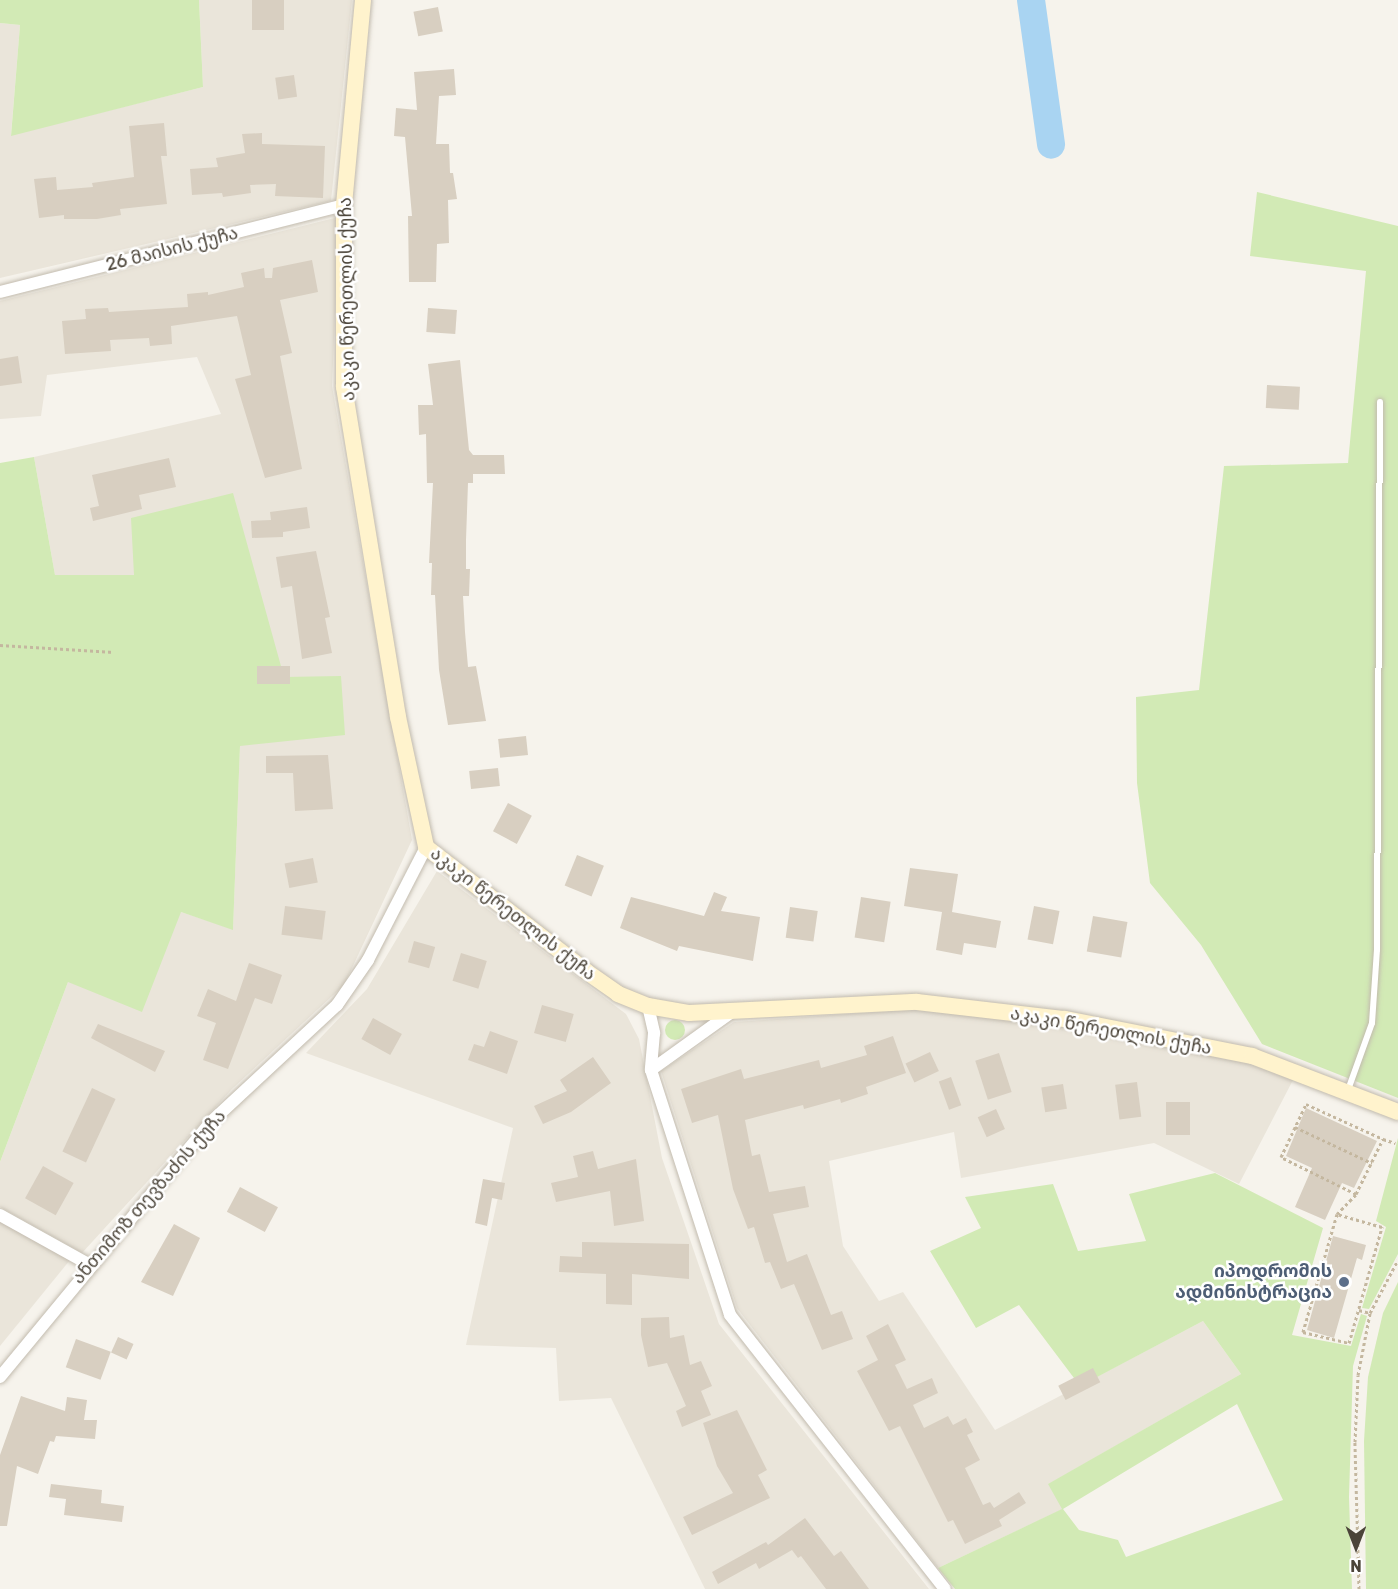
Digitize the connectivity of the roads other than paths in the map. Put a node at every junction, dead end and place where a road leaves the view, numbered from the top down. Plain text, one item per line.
1 (363, 0) edge
2 (344, 205) junction
3 (0, 292) edge
4 (1380, 402) dead end
5 (426, 847) junction
6 (648, 1006) junction
7 (734, 1011) junction
8 (651, 1070) junction
9 (1348, 1090) junction
10 (1398, 1112) edge
11 (0, 1215) edge
12 (90, 1265) junction
13 (0, 1377) edge
14 (945, 1589) edge

1 - 2 street, აკაკი წერეთლის ქუჩა
2 - 3 street, 26 მაისის ქუჩა
2 - 5 street, აკაკი წერეთლის ქუჩა
4 - 9 lane
5 - 6 street, აკაკი წერეთლის ქუჩა
5 - 12 street, ანთიმოზ თევზაძის ქუჩა
6 - 7 street, აკაკი წერეთლის ქუჩა
6 - 8 street
7 - 8 street
7 - 9 street, აკაკი წერეთლის ქუჩა
8 - 14 street
9 - 10 street, აკაკი წერეთლის ქუჩა
11 - 12 street
12 - 13 street, ანთიმოზ თევზაძის ქუჩა

